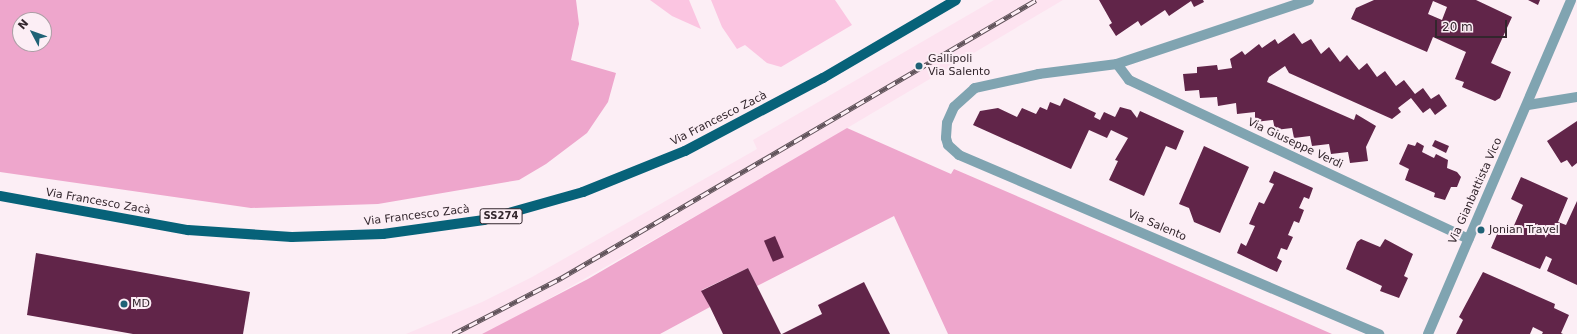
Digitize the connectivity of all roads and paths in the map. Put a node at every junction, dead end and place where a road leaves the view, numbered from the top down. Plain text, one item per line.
1 (956, 0) edge
2 (1309, 0) edge
3 (1571, 0) edge
4 (1117, 64) junction
5 (1577, 97) edge
6 (1528, 104) junction
7 (0, 196) edge
8 (1469, 239) junction
9 (1379, 334) edge
10 (1428, 334) edge

1 - 7 main road, Via Francesco Zacà / SS274
2 - 4 street
3 - 6 street, Via Gianbattista Vico
4 - 8 street, Via Giuseppe Verdi
4 - 9 street, Via Salento
5 - 6 street
6 - 8 street, Via Gianbattista Vico
8 - 10 street, Via Gianbattista Vico

